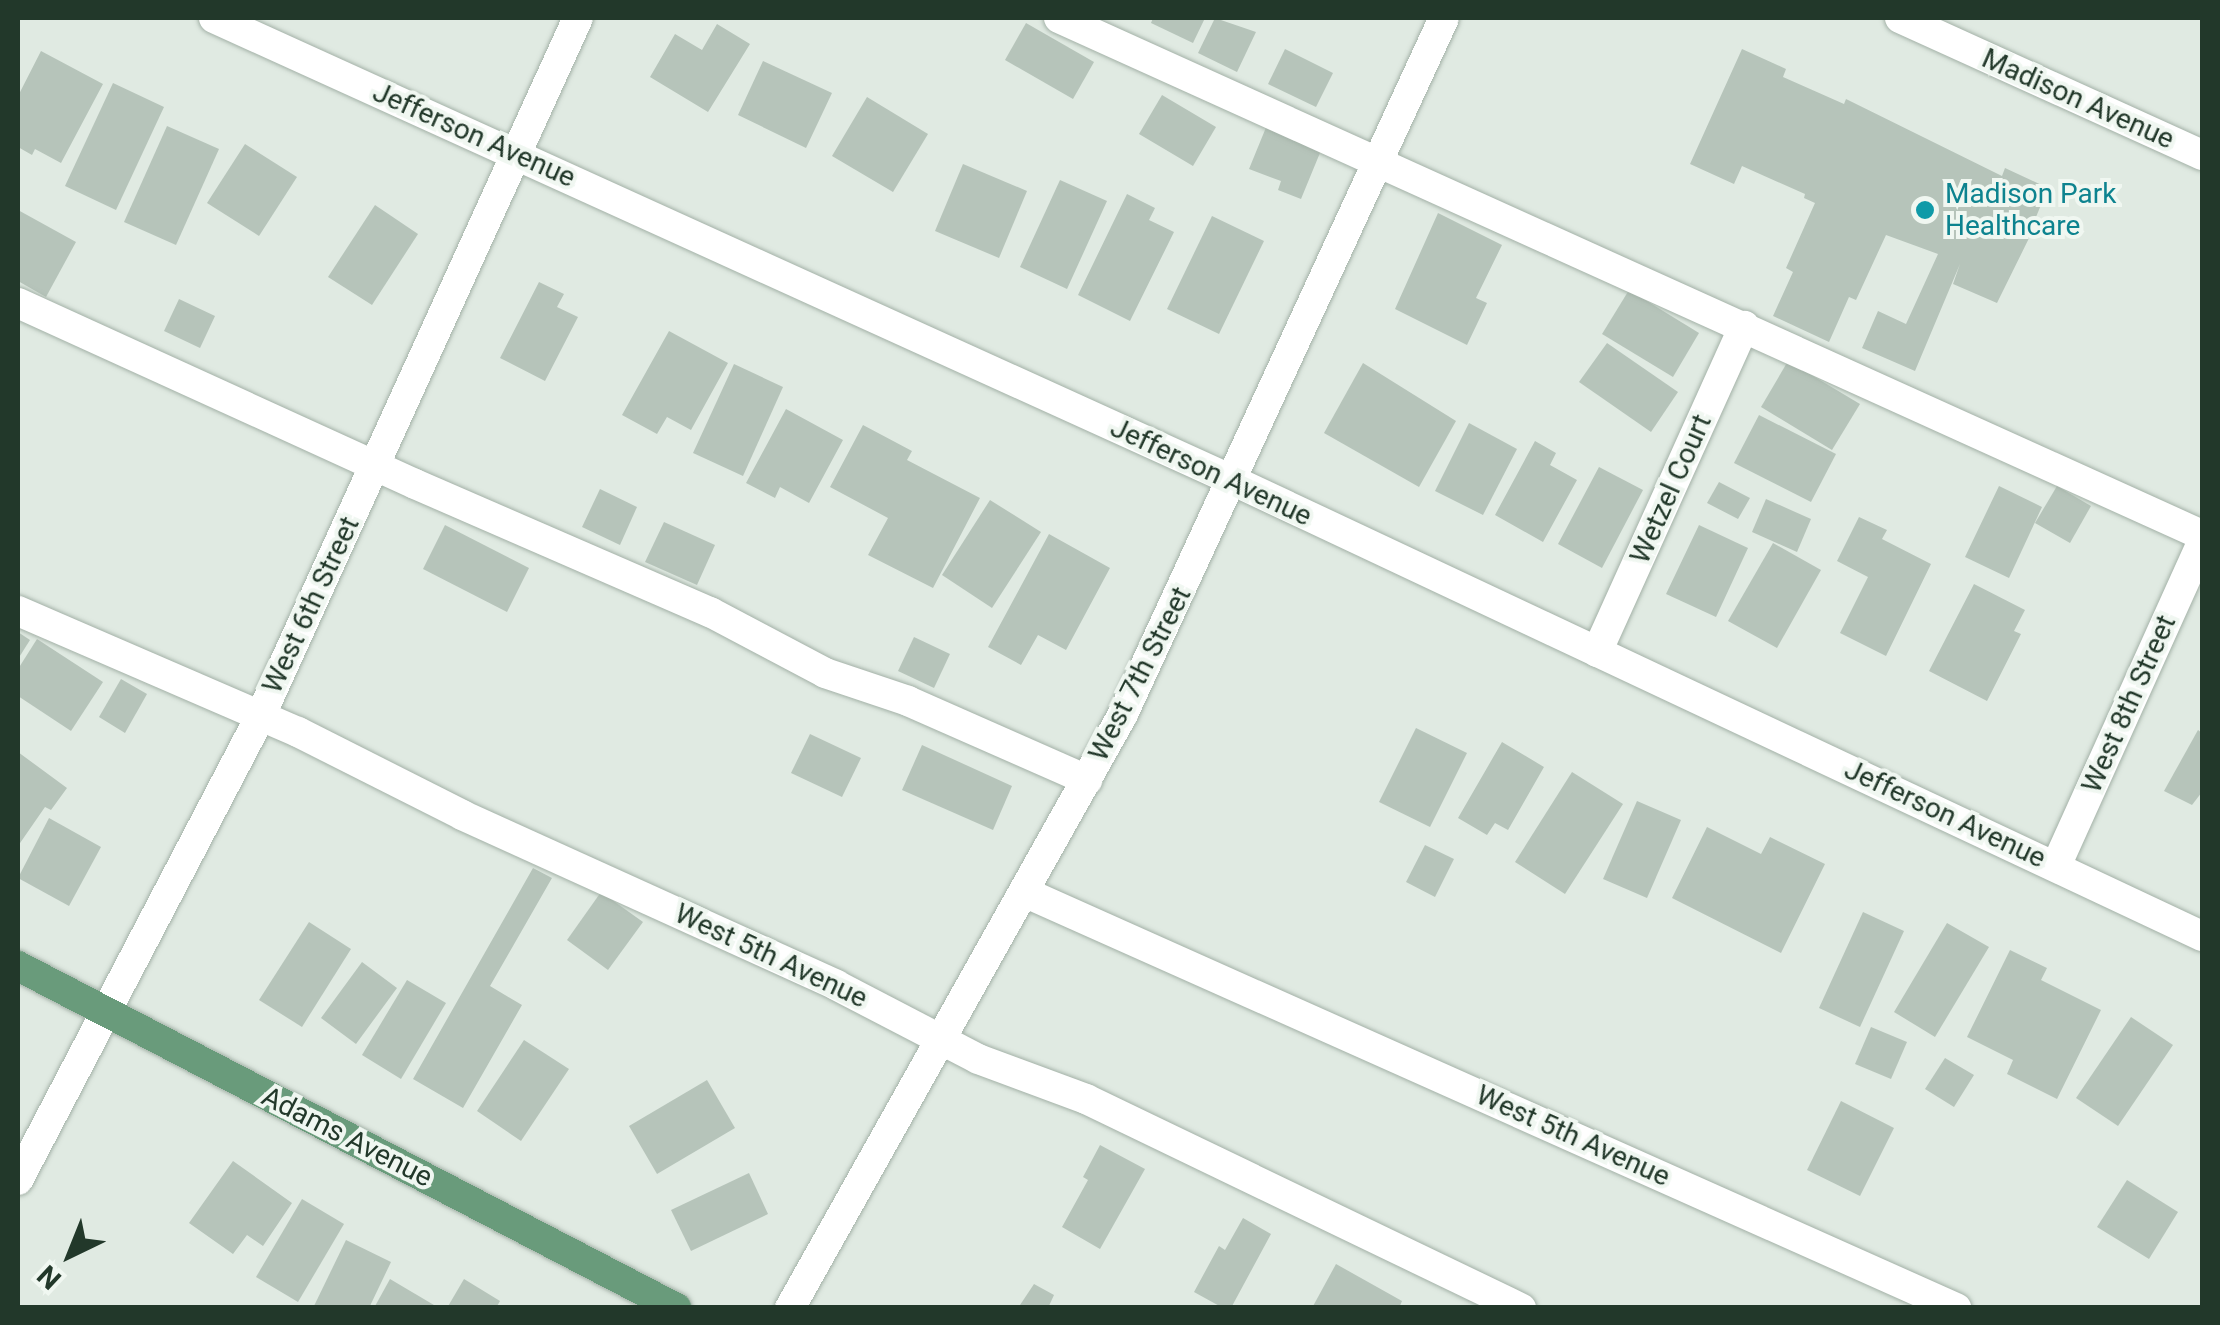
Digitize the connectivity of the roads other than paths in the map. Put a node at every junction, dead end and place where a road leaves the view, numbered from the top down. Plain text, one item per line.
1 (214, 18) edge
2 (578, 18) edge
3 (1060, 18) edge
4 (1444, 18) edge
5 (1900, 18) edge
6 (517, 154) junction
7 (2202, 155) edge
8 (1379, 162) junction
9 (18, 303) edge
10 (1744, 326) junction
11 (376, 466) junction
12 (1234, 482) junction
13 (2202, 538) edge
14 (18, 612) edge
15 (1596, 652) junction
16 (260, 717) junction
17 (1086, 780) junction
18 (2056, 866) junction
19 (1024, 892) junction
20 (2202, 936) edge
21 (18, 966) edge
22 (106, 1012) junction
23 (942, 1040) junction
24 (18, 1180) edge
25 (676, 1308) edge
26 (790, 1308) edge
27 (1521, 1308) edge
28 (1956, 1308) edge

1 - 6 street, Jefferson Avenue
2 - 6 street, West 6th Street
3 - 8 street
4 - 8 street, West 7th Street
5 - 7 street, Madison Avenue
6 - 11 street, West 6th Street
6 - 12 street, Jefferson Avenue
8 - 10 street
8 - 12 street, West 7th Street
9 - 11 street
10 - 13 street
10 - 15 street, Wetzel Court
11 - 16 street, West 6th Street
11 - 17 street
12 - 15 street, Jefferson Avenue
12 - 17 street, West 7th Street
13 - 18 street, West 8th Street
14 - 16 street, West 5th Avenue
15 - 18 street, Jefferson Avenue
16 - 22 street, West 6th Street
16 - 23 street, West 5th Avenue
17 - 19 street, West 7th Street
18 - 20 street, Jefferson Avenue
19 - 23 street, West 7th Street
19 - 28 street, West 5th Avenue
21 - 22 main road, Adams Avenue
22 - 24 street, West 6th Street
22 - 25 main road, Adams Avenue
23 - 26 street, West 7th Street
23 - 27 street, West 5th Avenue

